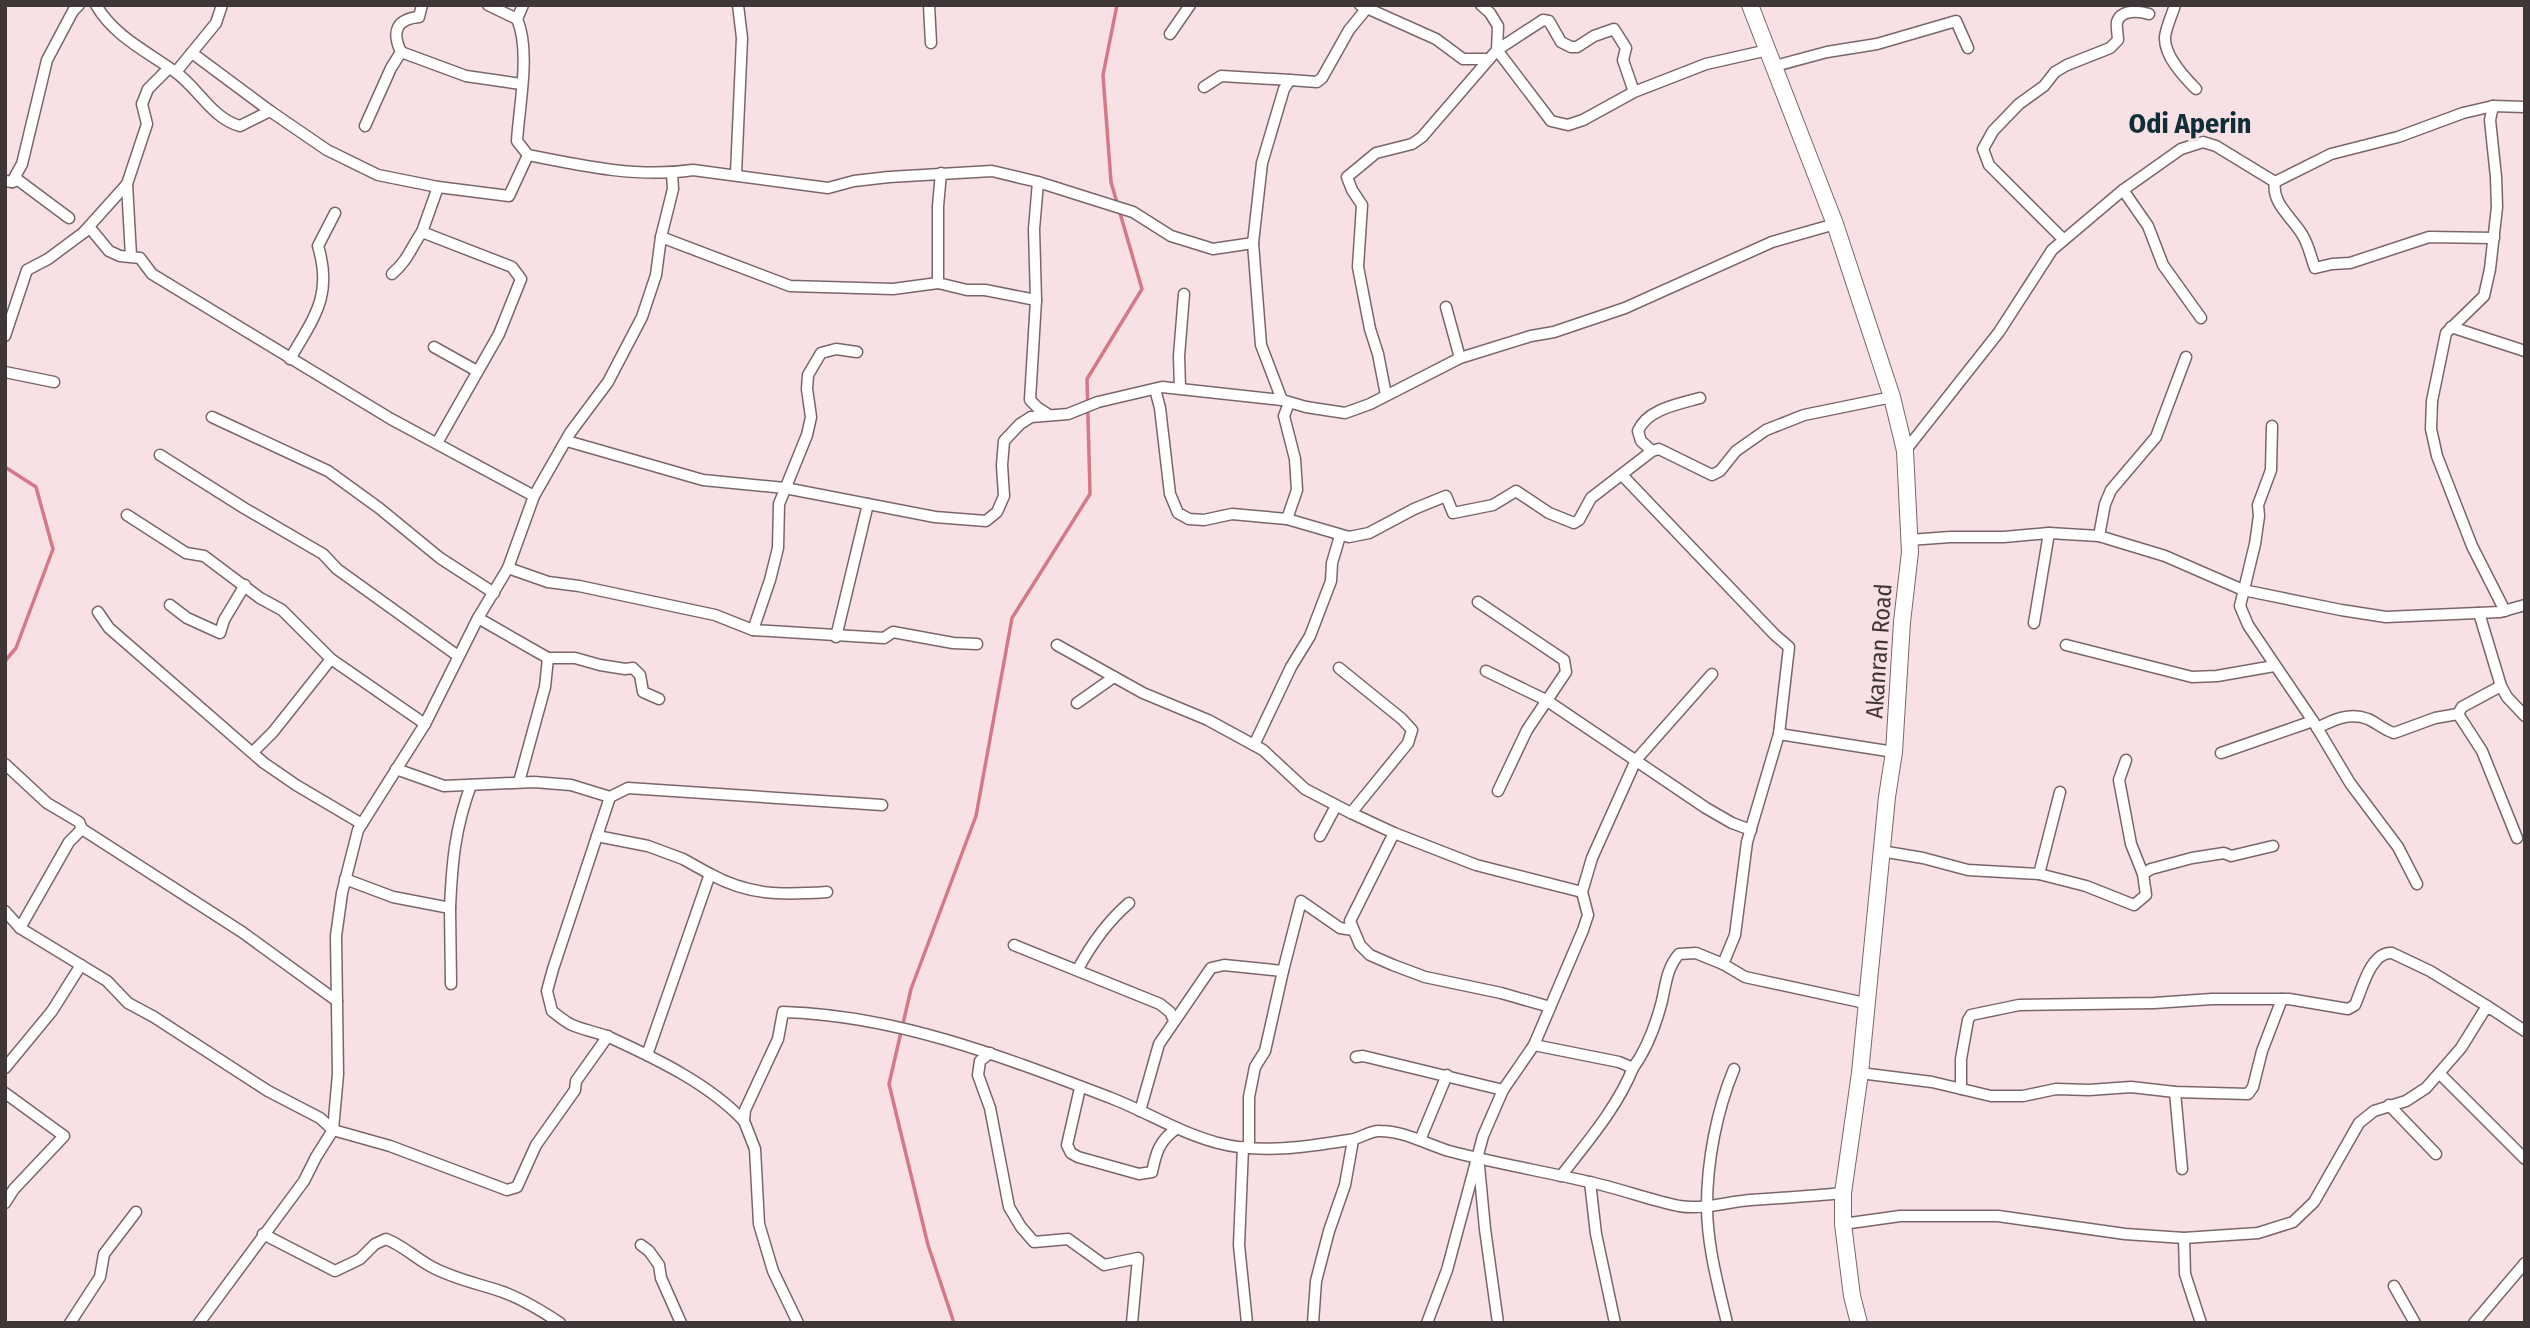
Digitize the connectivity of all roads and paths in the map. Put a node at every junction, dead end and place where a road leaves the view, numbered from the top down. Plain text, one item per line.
1 (79, 5) edge
2 (96, 5) edge
3 (222, 5) edge
4 (422, 5) edge
5 (488, 5) edge
6 (523, 5) edge
7 (738, 5) edge
8 (929, 5) edge
9 (1190, 5) edge
10 (1481, 5) edge
11 (1750, 5) edge
12 (2175, 5) edge
13 (1364, 7) edge
14 (2149, 14) dead end
15 (517, 19) junction
16 (1170, 34) dead end
17 (930, 43) dead end
18 (1968, 48) dead end
19 (1768, 50) junction
20 (401, 52) junction
21 (192, 53) junction
22 (1493, 54) junction
23 (1775, 66) junction
24 (172, 70) junction
25 (1290, 80) junction
26 (521, 84) junction
27 (1204, 87) dead end
28 (2196, 89) dead end
29 (1634, 92) junction
30 (2493, 106) junction
31 (2525, 107) edge
32 (270, 111) junction
33 (365, 126) dead end
34 (528, 155) junction
35 (671, 173) junction
36 (941, 173) junction
37 (736, 174) junction
38 (8, 182) edge
39 (1038, 182) junction
40 (2274, 182) junction
41 (127, 184) junction
42 (438, 187) junction
43 (2123, 190) junction
44 (335, 213) dead end
45 (69, 218) dead end
46 (1835, 224) junction
47 (422, 232) junction
48 (83, 233) junction
49 (661, 237) junction
50 (2494, 238) junction
51 (2063, 239) junction
52 (1252, 243) junction
53 (131, 256) junction
54 (392, 274) dead end
55 (938, 283) junction
56 (1184, 294) dead end
57 (1036, 300) junction
58 (1446, 307) dead end
59 (2202, 318) dead end
60 (2451, 327) junction
61 (5, 335) edge
62 (434, 347) dead end
63 (2525, 351) edge
64 (857, 352) dead end
65 (2186, 357) dead end
66 (1460, 358) junction
67 (290, 359) junction
68 (477, 371) junction
69 (5, 372) edge
70 (54, 382) dead end
71 (1180, 388) junction
72 (1155, 389) junction
73 (1387, 395) junction
74 (1892, 397) junction
75 (1700, 398) dead end
76 (1286, 401) junction
77 (1049, 415) junction
78 (212, 417) dead end
79 (2273, 426) dead end
80 (566, 441) junction
81 (437, 443) junction
82 (1652, 451) junction
83 (1905, 451) junction
84 (160, 455) dead end
85 (1622, 475) junction
86 (785, 488) junction
87 (534, 496) junction
88 (869, 504) junction
89 (127, 515) dead end
90 (1287, 519) junction
91 (2049, 533) junction
92 (1340, 536) junction
93 (2099, 536) junction
94 (1909, 540) junction
95 (508, 568) junction
96 (246, 585) junction
97 (2243, 590) junction
98 (494, 593) junction
99 (1478, 602) dead end
100 (2525, 605) edge
101 (170, 606) dead end
102 (2505, 611) junction
103 (98, 612) dead end
104 (2479, 613) junction
105 (478, 618) junction
106 (2034, 623) dead end
107 (753, 630) junction
108 (836, 637) junction
109 (977, 644) dead end
110 (1057, 645) dead end
111 (2066, 645) dead end
112 (458, 656) junction
113 (548, 658) junction
114 (331, 659) junction
115 (2274, 666) junction
116 (1339, 668) dead end
117 (1486, 671) dead end
118 (1712, 674) dead end
119 (1114, 677) junction
120 (2501, 686) junction
121 (659, 699) dead end
122 (1546, 700) junction
123 (1077, 703) dead end
124 (2458, 714) junction
125 (2525, 716) edge
126 (425, 724) junction
127 (2315, 724) junction
128 (1779, 734) junction
129 (1254, 745) junction
130 (253, 752) junction
131 (1894, 752) junction
132 (2221, 753) dead end
133 (1636, 760) junction
134 (2126, 760) dead end
135 (5, 764) edge
136 (396, 769) junction
137 (519, 782) junction
138 (471, 785) junction
139 (1498, 791) dead end
140 (2060, 792) dead end
141 (610, 797) junction
142 (882, 804) dead end
143 (1336, 806) junction
144 (1350, 813) junction
145 (362, 824) junction
146 (82, 829) junction
147 (1751, 830) junction
148 (1394, 833) junction
149 (597, 836) junction
150 (1320, 836) dead end
151 (2518, 838) dead end
152 (2273, 846) dead end
153 (1881, 851) junction
154 (710, 874) junction
155 (2039, 874) junction
156 (2143, 874) junction
157 (345, 878) junction
158 (2417, 884) dead end
159 (827, 892) dead end
160 (1582, 892) junction
161 (1129, 903) dead end
162 (450, 908) junction
163 (5, 911) edge
164 (20, 928) junction
165 (1353, 930) junction
166 (1014, 945) dead end
167 (1723, 964) junction
168 (81, 965) junction
169 (1078, 969) junction
170 (1283, 971) junction
171 (451, 984) dead end
172 (2282, 999) junction
173 (337, 1001) junction
174 (1865, 1003) junction
175 (2487, 1006) junction
176 (1549, 1007) junction
177 (1174, 1020) junction
178 (2525, 1031) edge
179 (608, 1036) junction
180 (1534, 1045) junction
181 (990, 1053) junction
182 (647, 1055) junction
183 (1356, 1057) dead end
184 (5, 1068) edge
185 (1633, 1069) junction
186 (1734, 1069) dead end
187 (1860, 1073) junction
188 (2440, 1074) junction
189 (1447, 1075) junction
190 (1080, 1088) junction
191 (1961, 1089) junction
192 (1503, 1090) junction
193 (2175, 1092) junction
194 (5, 1093) edge
195 (2389, 1105) junction
196 (1140, 1111) junction
197 (745, 1116) junction
198 (1175, 1129) junction
199 (332, 1130) junction
200 (1353, 1140) junction
201 (1420, 1140) junction
202 (1246, 1147) junction
203 (2436, 1154) dead end
204 (1478, 1157) junction
205 (2525, 1159) edge
206 (2182, 1169) dead end
207 (1561, 1176) junction
208 (1590, 1182) junction
209 (1843, 1193) junction
210 (5, 1203) edge
211 (1707, 1206) junction
212 (136, 1212) dead end
213 (1843, 1224) junction
214 (263, 1234) junction
215 (2184, 1238) junction
216 (641, 1245) dead end
217 (2525, 1263) edge
218 (2394, 1286) dead end
219 (70, 1323) edge
220 (199, 1323) edge
221 (559, 1323) edge
222 (681, 1323) edge
223 (798, 1323) edge
224 (1132, 1323) edge
225 (1247, 1323) edge
226 (1313, 1323) edge
227 (1427, 1323) edge
228 (1498, 1323) edge
229 (1615, 1323) edge
230 (1727, 1323) edge
231 (1859, 1323) edge
232 (2201, 1323) edge
233 (2414, 1323) edge
234 (2474, 1323) edge

1 - 38 street
2 - 24 street
3 - 21 street
4 - 20 street
5 - 15 street
6 - 15 street
7 - 37 street
8 - 17 street
9 - 16 street
10 - 22 street
11 - 19 main road, Akanran Road
12 - 28 street
13 - 22 street
13 - 25 street
14 - 51 street
15 - 26 street
18 - 23 street
19 - 23 main road, Akanran Road
19 - 29 street
20 - 26 street
20 - 33 street
21 - 24 street
21 - 32 street
22 - 29 street
22 - 29 street
22 - 73 street
23 - 46 main road, Akanran Road
24 - 32 street
24 - 41 street
25 - 27 street
25 - 52 street
26 - 34 street
30 - 31 street
30 - 40 street
30 - 50 street
32 - 42 street
34 - 35 street
34 - 42 street
35 - 37 street
35 - 49 street
36 - 37 street
36 - 39 street
36 - 55 street
38 - 45 street
39 - 52 street
39 - 57 street
40 - 43 street
40 - 50 street
41 - 48 street
41 - 53 street
42 - 47 street
43 - 51 street
43 - 59 street
44 - 67 street
46 - 66 street
46 - 74 main road, Akanran Road
47 - 54 street
47 - 68 street
48 - 53 street
48 - 61 street
49 - 55 street
49 - 80 street
50 - 60 street
51 - 83 street
52 - 76 street
53 - 67 street
55 - 57 street
56 - 71 street
57 - 77 street
58 - 66 street
60 - 63 street
60 - 102 street
62 - 68 street
64 - 86 street
65 - 93 street
66 - 73 street
67 - 81 street
68 - 81 street
69 - 70 street
71 - 72 street
71 - 76 street
72 - 77 street
72 - 90 street
73 - 76 street
74 - 82 street
74 - 83 main road, Akanran Road
75 - 82 street
76 - 90 street
77 - 88 street
78 - 98 street
79 - 97 street
80 - 86 street
80 - 87 street
81 - 87 street
82 - 85 street
83 - 94 main road, Akanran Road
84 - 112 street
85 - 92 street
85 - 128 street
86 - 88 street
86 - 107 street
87 - 95 street
88 - 108 street
89 - 96 street
90 - 92 street
91 - 93 street
91 - 94 street
91 - 106 street
92 - 129 street
93 - 97 street
94 - 131 main road, Akanran Road
95 - 98 street
95 - 107 street
96 - 101 street
96 - 114 street
97 - 104 street
97 - 115 street
98 - 105 street
99 - 122 street
100 - 102 street
102 - 104 street
103 - 130 street
104 - 120 street
105 - 112 street
105 - 113 street
107 - 108 street
108 - 109 street
110 - 119 street
111 - 115 street
112 - 126 street
113 - 121 street
113 - 137 street
114 - 126 street
114 - 130 street
115 - 127 street
116 - 144 street
117 - 122 street
118 - 133 street
119 - 123 street
119 - 129 street
120 - 124 street
120 - 125 street
122 - 133 street
122 - 139 street
124 - 127 street
124 - 151 street
126 - 136 street
127 - 132 street
127 - 158 street
128 - 131 street
128 - 147 street
129 - 143 street
130 - 145 street
131 - 153 main road, Akanran Road
133 - 147 street
133 - 160 street
134 - 156 street
135 - 146 street
136 - 138 street
136 - 145 street
137 - 138 street
137 - 141 street
138 - 162 street
140 - 155 street
141 - 142 street
141 - 149 street
143 - 144 street
143 - 150 street
144 - 148 street
145 - 157 street
146 - 164 street
146 - 173 street
147 - 167 street
148 - 160 street
148 - 165 street
149 - 154 street
149 - 179 street
152 - 156 street
153 - 155 street
153 - 174 main road, Akanran Road
154 - 159 street
154 - 182 street
155 - 156 street
157 - 162 street
157 - 173 street
160 - 176 street
161 - 169 street
162 - 171 street
163 - 164 street
164 - 168 street
165 - 170 street
165 - 176 street
166 - 169 street
167 - 174 street
167 - 185 street
168 - 184 street
168 - 199 street
169 - 177 street
170 - 177 street
170 - 202 street
172 - 175 street
172 - 191 street
172 - 193 street
173 - 199 street
174 - 187 main road, Akanran Road
175 - 178 street
175 - 188 street
176 - 180 street
177 - 196 street
179 - 182 street
179 - 199 street
180 - 185 street
180 - 192 street
181 - 190 street
181 - 197 street
181 - 224 street
182 - 197 street
183 - 189 street
185 - 207 street
186 - 211 street
187 - 191 street
187 - 209 main road, Akanran Road
188 - 195 street
188 - 205 street
189 - 192 street
189 - 201 street
190 - 196 street
190 - 198 street
191 - 193 street
192 - 204 street
193 - 206 street
194 - 210 street
195 - 203 street
195 - 215 street
196 - 198 street
197 - 223 street
198 - 202 street
199 - 214 street
200 - 201 street
200 - 202 street
200 - 226 street
201 - 204 street
202 - 225 street
204 - 207 street
204 - 227 street
204 - 228 street
207 - 208 street
208 - 211 street
208 - 229 street
209 - 211 street
209 - 213 main road, Akanran Road
211 - 230 street
212 - 219 street
213 - 215 street
213 - 231 main road, Akanran Road
214 - 220 street
214 - 221 street
215 - 232 street
216 - 222 street
217 - 234 street
218 - 233 street

